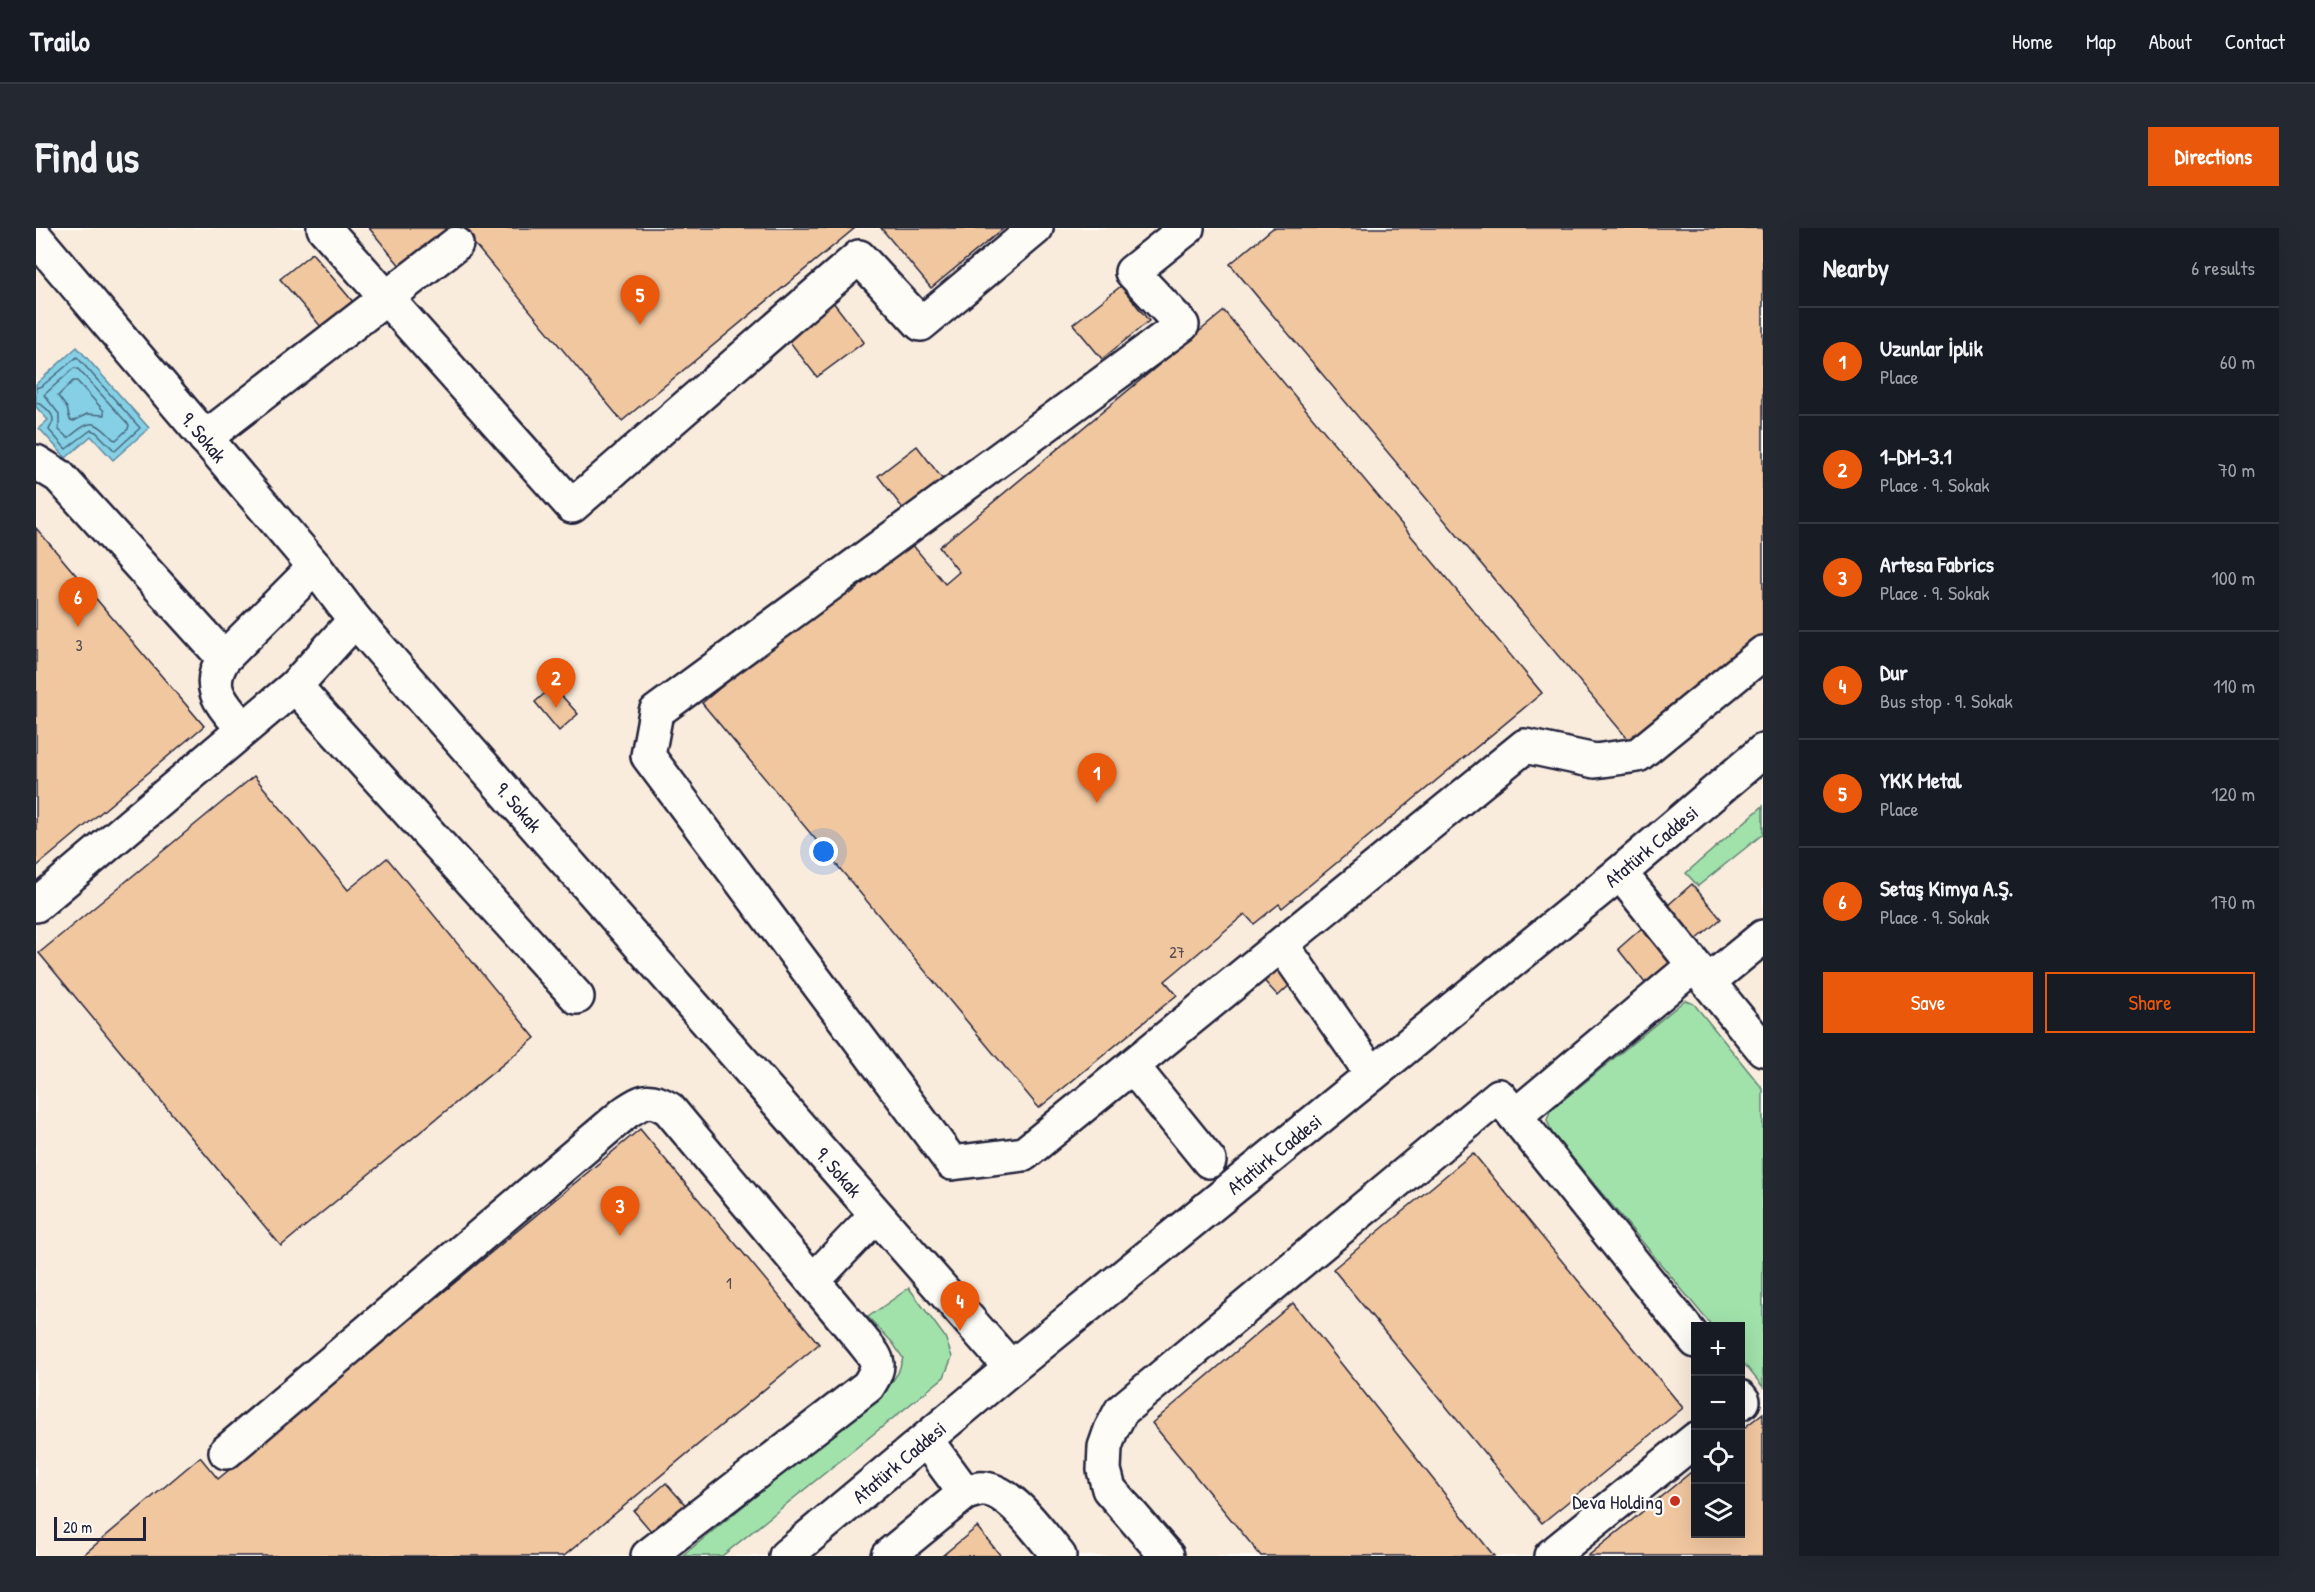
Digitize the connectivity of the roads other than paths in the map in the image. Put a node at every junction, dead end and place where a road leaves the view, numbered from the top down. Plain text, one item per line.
1 (324, 228) edge
2 (1036, 228) edge
3 (1187, 228) edge
4 (36, 238) edge
5 (456, 244) dead end
6 (387, 298) junction
7 (205, 438) junction
8 (36, 462) edge
9 (315, 567) junction
10 (355, 620) junction
11 (1763, 653) edge
12 (224, 658) junction
13 (295, 686) junction
14 (243, 729) junction
15 (1763, 751) edge
16 (1620, 873) junction
17 (36, 905) edge
18 (1763, 937) edge
19 (1282, 945) junction
20 (1704, 977) junction
21 (577, 997) dead end
22 (1763, 1048) edge
23 (1132, 1066) junction
24 (1372, 1074) junction
25 (1515, 1116) junction
26 (1209, 1161) dead end
27 (876, 1215) junction
28 (813, 1281) junction
29 (1691, 1336) edge
30 (1011, 1368) junction
31 (926, 1440) junction
32 (1691, 1442) edge
33 (226, 1452) dead end
34 (965, 1493) junction
35 (648, 1556) edge
36 (786, 1556) edge
37 (888, 1556) edge
38 (1059, 1556) edge
39 (1167, 1556) edge
40 (1551, 1556) edge

1 - 6 street
2 - 6 street
3 - 23 street
4 - 7 street, 9. Sokak
5 - 6 street
6 - 7 street
7 - 9 street, 9. Sokak
8 - 12 street
9 - 10 street, 9. Sokak
9 - 12 street
10 - 13 street
10 - 27 street, 9. Sokak
11 - 19 street
12 - 14 street
13 - 14 street
13 - 21 street
14 - 17 street
15 - 16 street, Atatürk Caddesi
16 - 20 street
16 - 24 street, Atatürk Caddesi
18 - 20 street
19 - 23 street
19 - 24 street
20 - 22 street
20 - 25 street
23 - 26 street
24 - 30 street, Atatürk Caddesi
25 - 29 street
25 - 39 street
27 - 28 street
27 - 30 street, 9. Sokak
28 - 33 street
28 - 35 street
30 - 31 street, Atatürk Caddesi
31 - 34 street
31 - 36 street, Atatürk Caddesi
32 - 40 street
34 - 37 street
34 - 38 street

